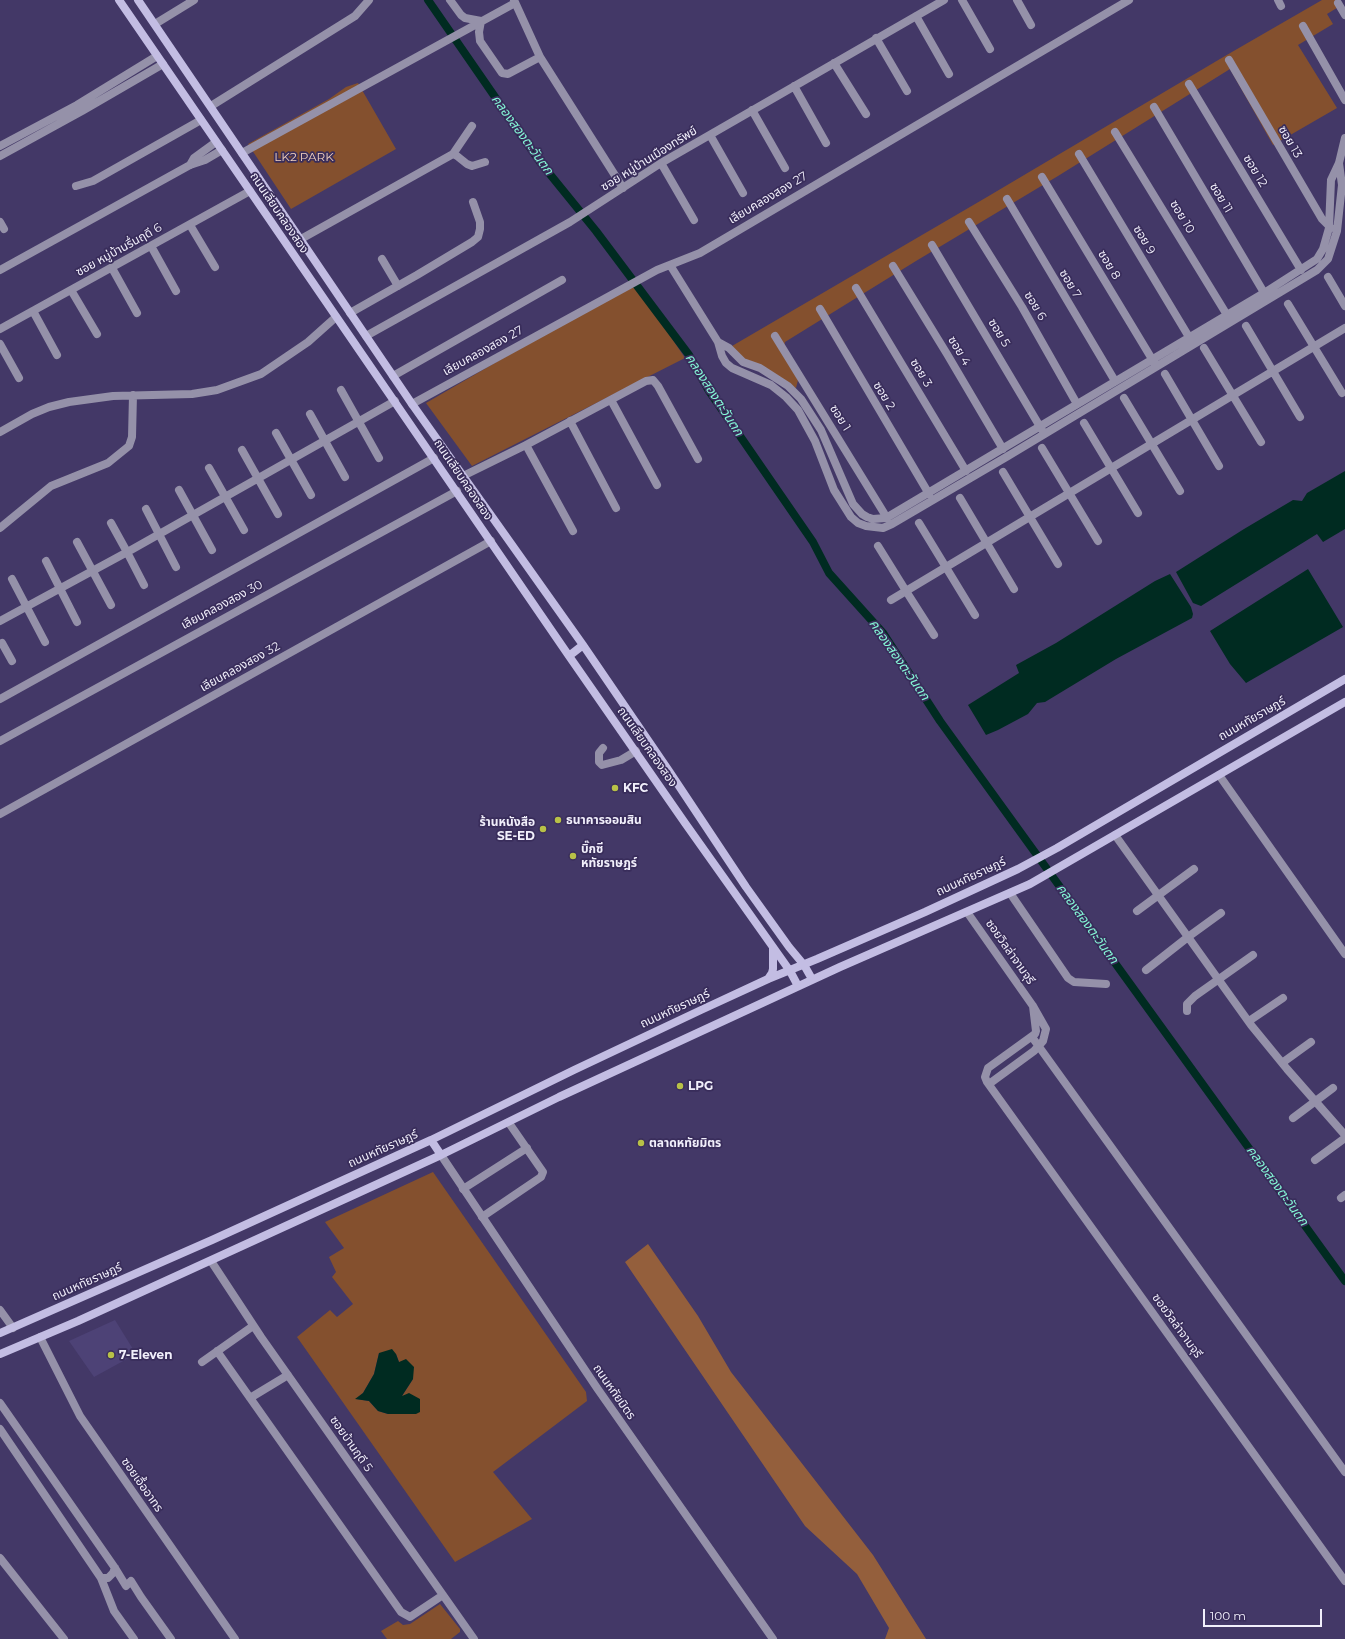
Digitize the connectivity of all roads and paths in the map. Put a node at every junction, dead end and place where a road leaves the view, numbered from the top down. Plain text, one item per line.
1 (119, 0) edge
2 (138, 0) edge
3 (194, 0) edge
4 (369, 0) edge
5 (450, 0) edge
6 (944, 0) edge
7 (962, 0) edge
8 (1016, 0) edge
9 (1128, 0) edge
10 (515, 1) edge
11 (1338, 3) dead end
12 (1345, 15) edge
13 (916, 16) junction
14 (478, 23) junction
15 (154, 24) junction
16 (1031, 25) dead end
17 (1303, 26) dead end
18 (876, 38) junction
19 (990, 49) dead end
20 (157, 56) junction
21 (540, 56) junction
22 (1229, 60) dead end
23 (834, 63) junction
24 (163, 64) junction
25 (949, 74) dead end
26 (122, 82) junction
27 (1189, 84) dead end
28 (794, 86) junction
29 (907, 91) dead end
30 (1345, 100) edge
31 (211, 106) junction
32 (1154, 107) dead end
33 (752, 110) junction
34 (866, 114) dead end
35 (201, 120) junction
36 (472, 126) dead end
37 (1115, 132) dead end
38 (710, 135) junction
39 (19, 136) junction
40 (1345, 138) edge
41 (216, 142) junction
42 (826, 143) dead end
43 (23, 144) junction
44 (0, 146) edge
45 (222, 150) junction
46 (242, 153) junction
47 (453, 154) junction
48 (1079, 154) dead end
49 (0, 156) edge
50 (485, 162) dead end
51 (661, 163) junction
52 (1339, 163) junction
53 (190, 165) junction
54 (785, 168) dead end
55 (1042, 177) dead end
56 (76, 186) dead end
57 (1344, 186) edge
58 (623, 188) junction
59 (250, 191) junction
60 (743, 193) dead end
61 (1007, 199) dead end
62 (473, 202) dead end
63 (694, 220) dead end
64 (969, 222) dead end
65 (190, 225) junction
66 (1333, 229) junction
67 (301, 239) junction
68 (932, 245) dead end
69 (151, 246) junction
70 (382, 259) dead end
71 (670, 265) junction
72 (893, 266) dead end
73 (215, 267) dead end
74 (112, 268) junction
75 (0, 270) edge
76 (1301, 270) junction
77 (1328, 277) dead end
78 (562, 280) dead end
79 (398, 286) junction
80 (856, 288) dead end
81 (72, 290) junction
82 (176, 290) dead end
83 (1266, 297) junction
84 (1288, 304) dead end
85 (1345, 306) edge
86 (820, 309) dead end
87 (33, 311) junction
88 (137, 313) dead end
89 (350, 313) junction
90 (1227, 315) junction
91 (336, 317) junction
92 (1246, 326) dead end
93 (1345, 328) edge
94 (0, 329) edge
95 (97, 334) dead end
96 (366, 336) junction
97 (775, 336) dead end
98 (1189, 337) junction
99 (718, 342) junction
100 (0, 344) edge
101 (1314, 346) junction
102 (1204, 348) dead end
103 (57, 355) dead end
104 (1154, 363) junction
105 (1273, 372) junction
106 (1165, 374) dead end
107 (393, 376) junction
108 (776, 377) junction
109 (19, 378) dead end
110 (1115, 381) junction
111 (771, 385) junction
112 (341, 390) dead end
113 (1342, 392) dead end
114 (133, 395) junction
115 (1233, 396) junction
116 (1124, 398) dead end
117 (611, 400) junction
118 (395, 401) junction
119 (412, 404) junction
120 (1078, 404) junction
121 (310, 414) dead end
122 (1300, 417) dead end
123 (359, 421) junction
124 (570, 421) junction
125 (1192, 421) junction
126 (1084, 423) dead end
127 (830, 425) junction
128 (1042, 430) junction
129 (0, 432) edge
130 (276, 433) dead end
131 (823, 434) junction
132 (325, 440) junction
133 (815, 441) junction
134 (1261, 442) dead end
135 (1151, 444) junction
136 (526, 445) junction
137 (1042, 448) dead end
138 (1003, 449) junction
139 (242, 450) dead end
140 (379, 458) dead end
141 (434, 458) junction
142 (291, 459) junction
143 (698, 459) dead end
144 (1219, 466) dead end
145 (209, 468) dead end
146 (1111, 468) junction
147 (966, 471) junction
148 (1003, 472) dead end
149 (345, 476) dead end
150 (463, 476) junction
151 (259, 478) junction
152 (657, 485) dead end
153 (178, 490) dead end
154 (457, 491) junction
155 (1180, 491) dead end
156 (1070, 493) junction
157 (929, 494) junction
158 (311, 495) dead end
159 (225, 496) junction
160 (960, 498) dead end
161 (616, 508) dead end
162 (146, 509) dead end
163 (884, 513) dead end
164 (1138, 513) dead end
165 (278, 514) dead end
166 (193, 515) junction
167 (1029, 517) junction
168 (111, 523) dead end
169 (919, 523) dead end
170 (0, 528) edge
171 (244, 530) dead end
172 (573, 531) dead end
173 (160, 534) junction
174 (491, 541) junction
175 (1098, 541) dead end
176 (77, 542) dead end
177 (987, 542) junction
178 (878, 546) dead end
179 (212, 550) dead end
180 (127, 552) junction
181 (46, 561) dead end
182 (1058, 564) dead end
183 (176, 567) dead end
184 (945, 568) junction
185 (93, 570) junction
186 (12, 579) dead end
187 (144, 585) dead end
188 (59, 589) junction
189 (1014, 589) dead end
190 (906, 591) junction
191 (891, 600) dead end
192 (111, 605) dead end
193 (27, 606) junction
194 (974, 615) dead end
195 (0, 621) edge
196 (77, 622) dead end
197 (934, 635) dead end
198 (1, 642) edge
199 (45, 642) dead end
200 (583, 645) junction
201 (569, 656) junction
202 (12, 661) dead end
203 (1345, 679) edge
204 (0, 699) edge
205 (1345, 702) edge
206 (0, 741) edge
207 (603, 748) dead end
208 (636, 751) junction
209 (1218, 775) junction
210 (0, 814) edge
211 (1115, 835) junction
212 (1194, 869) dead end
213 (1010, 893) junction
214 (1158, 895) junction
215 (1137, 911) dead end
216 (967, 912) junction
217 (1221, 913) dead end
218 (1188, 937) junction
219 (789, 947) junction
220 (773, 948) junction
221 (1345, 954) edge
222 (1253, 955) dead end
223 (817, 959) junction
224 (804, 965) junction
225 (1146, 970) dead end
226 (790, 971) junction
227 (768, 979) junction
228 (812, 979) junction
229 (1219, 980) junction
230 (1106, 984) dead end
231 (798, 986) junction
232 (1282, 998) dead end
233 (1033, 1006) junction
234 (1187, 1011) dead end
235 (1249, 1022) junction
236 (1032, 1037) junction
237 (1311, 1042) dead end
238 (1039, 1046) junction
239 (1282, 1063) junction
240 (989, 1084) junction
241 (1333, 1088) dead end
242 (1315, 1102) junction
243 (1293, 1118) dead end
244 (509, 1123) junction
245 (1345, 1135) edge
246 (1345, 1138) edge
247 (431, 1140) junction
248 (527, 1148) junction
249 (441, 1155) junction
250 (1315, 1160) dead end
251 (463, 1189) junction
252 (482, 1217) junction
253 (211, 1261) junction
254 (0, 1310) edge
255 (253, 1326) junction
256 (13, 1328) junction
257 (0, 1333) edge
258 (40, 1337) junction
259 (217, 1351) junction
260 (0, 1354) edge
261 (202, 1362) dead end
262 (288, 1374) junction
263 (250, 1398) junction
264 (0, 1403) edge
265 (0, 1429) edge
266 (1345, 1472) edge
267 (61, 1492) junction
268 (49, 1501) junction
269 (0, 1558) edge
270 (115, 1568) junction
271 (102, 1578) junction
272 (1345, 1581) edge
273 (442, 1595) junction
274 (470, 1638) edge
275 (64, 1639) edge
276 (134, 1639) edge
277 (171, 1639) edge
278 (235, 1639) edge
279 (773, 1639) edge

1 - 20 main road, ถนนเลียบคลองสอง
2 - 15 main road, ถนนเลียบคลองสอง
3 - 15 street
4 - 31 street
5 - 14 street
6 - 13 street, ซอย หมู่บ้านเมืองทรัพย์
7 - 19 street
8 - 16 street
9 - 71 street, เลียบคลองสอง 27
10 - 14 street
10 - 21 street
11 - 12 street
13 - 18 street, ซอย หมู่บ้านเมืองทรัพย์
13 - 25 street
14 - 21 street
14 - 46 street
15 - 31 main road, ถนนเลียบคลองสอง
17 - 30 street
18 - 23 street, ซอย หมู่บ้านเมืองทรัพย์
18 - 29 street
20 - 24 main road, ถนนเลียบคลองสอง
20 - 26 street
21 - 58 street
22 - 66 street, ซอย 13
23 - 28 street, ซอย หมู่บ้านเมืองทรัพย์
23 - 34 street
24 - 26 street
24 - 35 main road, ถนนเลียบคลองสอง
26 - 39 street
26 - 43 street
27 - 76 street, ซอย 12
28 - 33 street, ซอย หมู่บ้านเมืองทรัพย์
28 - 42 street
31 - 46 main road, ถนนเลียบคลองสอง
32 - 83 street, ซอย 11
33 - 38 street, ซอย หมู่บ้านเมืองทรัพย์
33 - 54 street
35 - 41 main road, ถนนเลียบคลองสอง
35 - 56 street
36 - 47 street
37 - 90 street, ซอย 10
38 - 51 street, ซอย หมู่บ้านเมืองทรัพย์
38 - 60 street
39 - 43 street
39 - 44 street
40 - 52 street
41 - 45 main road, ถนนเลียบคลองสอง
41 - 53 street
43 - 49 street
45 - 53 street
45 - 59 main road, ถนนเลียบคลองสอง
46 - 67 main road, ถนนเลียบคลองสอง
47 - 50 street
47 - 67 street
48 - 98 street, ซอย 9
51 - 58 street, ซอย หมู่บ้านเมืองทรัพย์
51 - 63 street
52 - 57 street
52 - 66 street
53 - 75 street
55 - 104 street, ซอย 8
57 - 66 street
58 - 96 street, ซอย หมู่บ้านเมืองทรัพย์
59 - 65 street, ซอย หมู่บ้านรื่นฤดี 6
59 - 91 main road, ถนนเลียบคลองสอง
61 - 110 street, ซอย 7
62 - 79 street
64 - 120 street, ซอย 6
65 - 69 street, ซอย หมู่บ้านรื่นฤดี 6
65 - 73 street
66 - 76 street
66 - 83 street
67 - 89 main road, ถนนเลียบคลองสอง
68 - 128 street, ซอย 5
69 - 74 street, ซอย หมู่บ้านรื่นฤดี 6
69 - 82 street
70 - 79 street
71 - 99 street
71 - 119 street, เลียบคลองสอง 27
72 - 138 street, ซอย 4
74 - 81 street, ซอย หมู่บ้านรื่นฤดี 6
74 - 88 street
76 - 83 street
77 - 85 street
78 - 107 street
79 - 89 street
80 - 147 street, ซอย 3
81 - 87 street, ซอย หมู่บ้านรื่นฤดี 6
81 - 95 street
83 - 90 street
83 - 104 street
84 - 101 street
86 - 157 street, ซอย 2
87 - 94 street, ซอย หมู่บ้านรื่นฤดี 6
87 - 103 street
89 - 96 main road, ถนนเลียบคลองสอง
90 - 98 street
91 - 114 street
91 - 118 main road, ถนนเลียบคลองสอง
92 - 105 street
93 - 101 street
96 - 107 main road, ถนนเลียบคลองสอง
97 - 127 street, ซอย 1
98 - 104 street
99 - 108 street
99 - 111 street
100 - 109 street
101 - 105 street
101 - 113 street
102 - 115 street
104 - 110 street
104 - 128 street
105 - 115 street
105 - 122 street
106 - 125 street
107 - 119 main road, ถนนเลียบคลองสอง
108 - 111 street
108 - 131 street
110 - 120 street
111 - 133 street
112 - 123 street
114 - 129 street
114 - 170 street
115 - 125 street
115 - 134 street
116 - 135 street
117 - 124 street
117 - 143 street
117 - 152 street
118 - 123 street
118 - 141 main road, ถนนเลียบคลองสอง
119 - 150 main road, ถนนเลียบคลองสอง
120 - 128 street
121 - 132 street
123 - 132 street
123 - 140 street
124 - 136 street
124 - 161 street
125 - 135 street
125 - 144 street
126 - 146 street
127 - 131 street
127 - 163 street, ซอย 1
128 - 133 street
128 - 138 street
130 - 142 street
131 - 133 street
131 - 157 street
132 - 142 street
132 - 149 street
135 - 146 street
135 - 155 street
136 - 150 street
136 - 172 street
137 - 156 street
138 - 147 street
139 - 151 street
141 - 154 main road, ถนนเลียบคลองสอง
141 - 204 street
142 - 151 street
142 - 158 street
145 - 159 street
146 - 156 street
146 - 164 street
147 - 157 street
148 - 167 street
150 - 200 main road, ถนนเลียบคลองสอง
151 - 159 street
151 - 165 street
153 - 166 street
154 - 174 main road, ถนนเลียบคลองสอง
154 - 206 street, เลียบคลองสอง 30
156 - 167 street
156 - 175 street
159 - 166 street
159 - 171 street
160 - 177 street
162 - 173 street
166 - 173 street
166 - 179 street
167 - 177 street
167 - 182 street
168 - 180 street
169 - 184 street
173 - 180 street
173 - 183 street
174 - 201 main road, ถนนเลียบคลองสอง
174 - 210 street, เลียบคลองสอง 32
176 - 185 street
177 - 184 street
177 - 189 street
178 - 190 street
180 - 185 street
180 - 187 street
181 - 188 street
184 - 190 street
184 - 194 street
185 - 188 street
185 - 192 street
186 - 193 street
188 - 193 street
188 - 196 street
190 - 191 street
190 - 197 street
193 - 195 street
193 - 199 street
198 - 202 street
200 - 201 main road
200 - 219 main road, ถนนเลียบคลองสอง
201 - 208 main road, ถนนเลียบคลองสอง
203 - 223 main road, ถนนหทัยราษฎร์
205 - 209 main road
207 - 208 street
208 - 220 main road, ถนนเลียบคลองสอง
209 - 211 main road
209 - 221 street
211 - 213 main road
211 - 214 street
212 - 214 street
213 - 216 main road
213 - 230 street
214 - 215 street
214 - 218 street
216 - 228 main road
216 - 233 street, ซอยวิลล่าจามจุรี
217 - 218 street
218 - 225 street
218 - 229 street
219 - 223 main road
219 - 224 main road, ถนนเลียบคลองสอง
220 - 226 main road, ถนนเลียบคลองสอง
220 - 227 main road
222 - 229 street
223 - 224 main road, ถนนหทัยราษฎร์
224 - 226 main road, ถนนหทัยราษฎร์
224 - 228 main road, ถนนเลียบคลองสอง
226 - 227 main road, ถนนหทัยราษฎร์
226 - 231 main road, ถนนเลียบคลองสอง
227 - 247 main road, ถนนหทัยราษฎร์
228 - 231 main road
229 - 234 street
229 - 235 street
231 - 244 main road
232 - 235 street
233 - 236 street, ซอยวิลล่าจามจุรี
233 - 238 street, ซอยวิลล่าจามจุรี
235 - 239 street
236 - 238 street
236 - 240 street
237 - 239 street
238 - 240 street
238 - 266 street
239 - 242 street
240 - 272 street, ซอยวิลล่าจามจุรี
241 - 242 street
242 - 243 street
242 - 245 street
244 - 248 street
244 - 249 main road
246 - 250 street
247 - 249 main road
247 - 256 main road, ถนนหทัยราษฎร์
248 - 251 street
248 - 252 street
249 - 251 street, ถนนหทัยมิตร
249 - 253 main road
251 - 252 street, ถนนหทัยมิตร
252 - 279 street, ถนนหทัยมิตร
253 - 255 street, ซอยบ้านฤดี 5
253 - 258 main road
254 - 256 street
255 - 259 street
255 - 262 street, ซอยบ้านฤดี 5
256 - 257 main road, ถนนหทัยราษฎร์
258 - 260 main road
258 - 278 street, ซอยเอื้ออาทร
259 - 261 street
259 - 263 street
262 - 263 street
262 - 273 street, ซอยบ้านฤดี 5
263 - 273 street
264 - 267 street
265 - 268 street
267 - 268 street
267 - 270 street
268 - 271 street
269 - 275 street
270 - 271 street
270 - 277 street
271 - 276 street
273 - 274 street, ซอยบ้านฤดี 5

